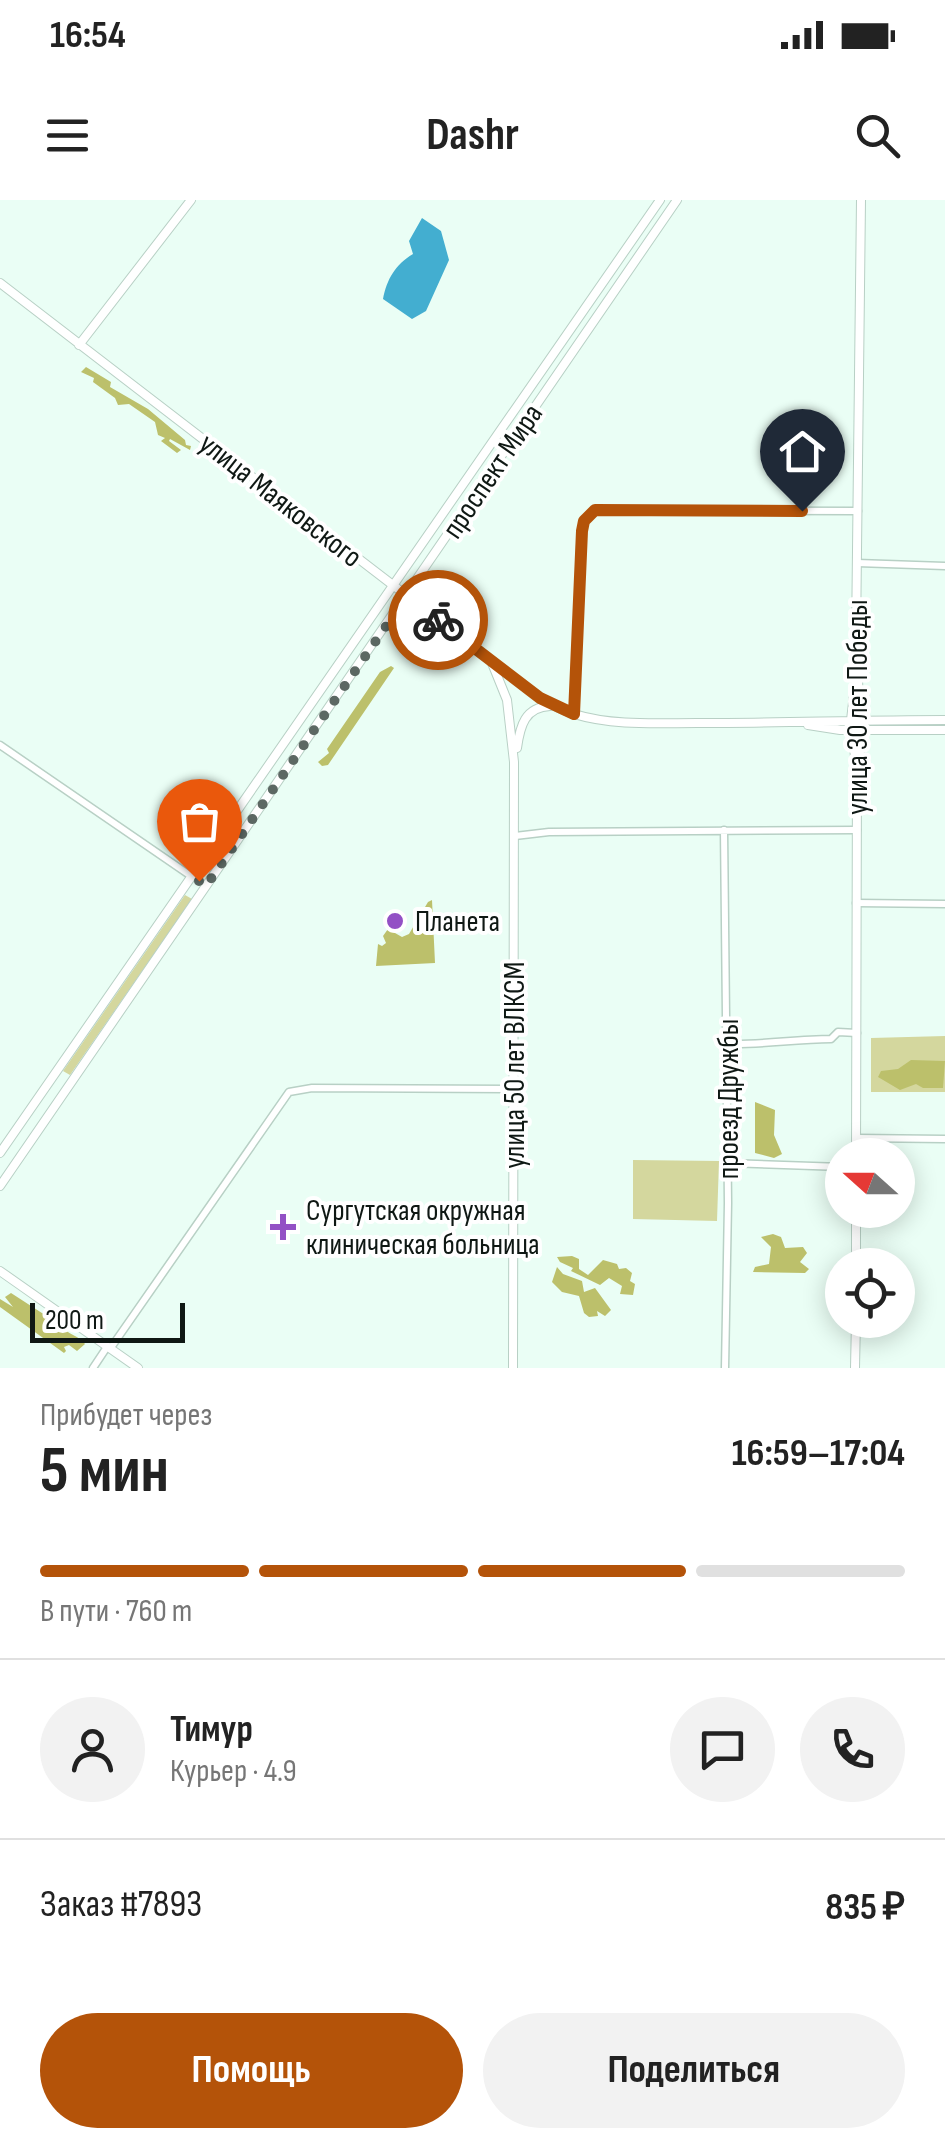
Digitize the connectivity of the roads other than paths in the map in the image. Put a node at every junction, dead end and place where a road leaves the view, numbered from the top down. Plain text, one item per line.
1 (191, 200) edge
2 (660, 200) edge
3 (677, 200) edge
4 (860, 200) edge
5 (608, 276) junction
6 (0, 283) edge
7 (620, 284) junction
8 (79, 345) junction
9 (858, 511) junction
10 (857, 563) junction
11 (945, 566) edge
12 (392, 586) junction
13 (407, 596) junction
14 (489, 659) junction
15 (523, 685) junction
16 (506, 700) junction
17 (554, 706) junction
18 (574, 714) junction
19 (945, 720) edge
20 (856, 725) junction
21 (945, 730) edge
22 (0, 745) edge
23 (514, 762) junction
24 (724, 830) junction
25 (857, 830) junction
26 (515, 836) junction
27 (191, 876) junction
28 (206, 886) junction
29 (856, 902) junction
30 (945, 904) edge
31 (857, 1033) junction
32 (728, 1044) junction
33 (514, 1089) junction
34 (856, 1138) edge
35 (915, 1139) edge
36 (945, 1139) edge
37 (0, 1153) edge
38 (728, 1164) junction
39 (825, 1167) edge
40 (0, 1186) edge
41 (0, 1271) edge
42 (856, 1338) edge
43 (108, 1348) junction
44 (93, 1368) edge
45 (138, 1368) edge
46 (512, 1368) edge
47 (725, 1368) edge
48 (855, 1368) edge

1 - 8 main road
2 - 5 main road, проспект Мира
3 - 7 main road, проспект Мира
4 - 9 main road, улица 30 лет Победы
5 - 7 main road
5 - 12 main road, проспект Мира
6 - 8 main road, улица Маяковского
7 - 13 main road, проспект Мира
8 - 12 main road, улица Маяковского
9 - 10 main road, улица 30 лет Победы
9 - 18 street
10 - 11 street
10 - 20 main road, улица 30 лет Победы
12 - 13 main road, улица Маяковского
12 - 27 main road, проспект Мира
13 - 14 main road, улица Маяковского
13 - 28 main road, проспект Мира
14 - 15 main road, улица Маяковского
14 - 16 main road, улица 50 лет ВЛКСМ
15 - 16 main road
15 - 17 main road, улица Маяковского
16 - 23 main road, улица 50 лет ВЛКСМ
17 - 18 main road, улица Маяковского
17 - 23 main road, улица 50 лет ВЛКСМ
18 - 20 main road, улица Маяковского
19 - 20 main road, улица Маяковского
20 - 21 main road, улица Маяковского
20 - 25 main road, улица 30 лет Победы
22 - 27 street
23 - 26 main road, улица 50 лет ВЛКСМ
24 - 25 street
24 - 26 street
24 - 32 street, проезд Дружбы
25 - 29 main road, улица 30 лет Победы
26 - 33 main road, улица 50 лет ВЛКСМ
27 - 28 main road
27 - 37 main road, проспект Мира
28 - 40 main road, проспект Мира
29 - 30 street
29 - 31 main road, улица 30 лет Победы
31 - 32 street
31 - 34 main road, улица 30 лет Победы
32 - 38 street, проезд Дружбы
33 - 43 street
33 - 46 main road, улица 50 лет ВЛКСМ
35 - 36 street
38 - 39 street
38 - 47 street, проезд Дружбы
41 - 43 main road
42 - 48 main road
43 - 44 street
43 - 45 main road

